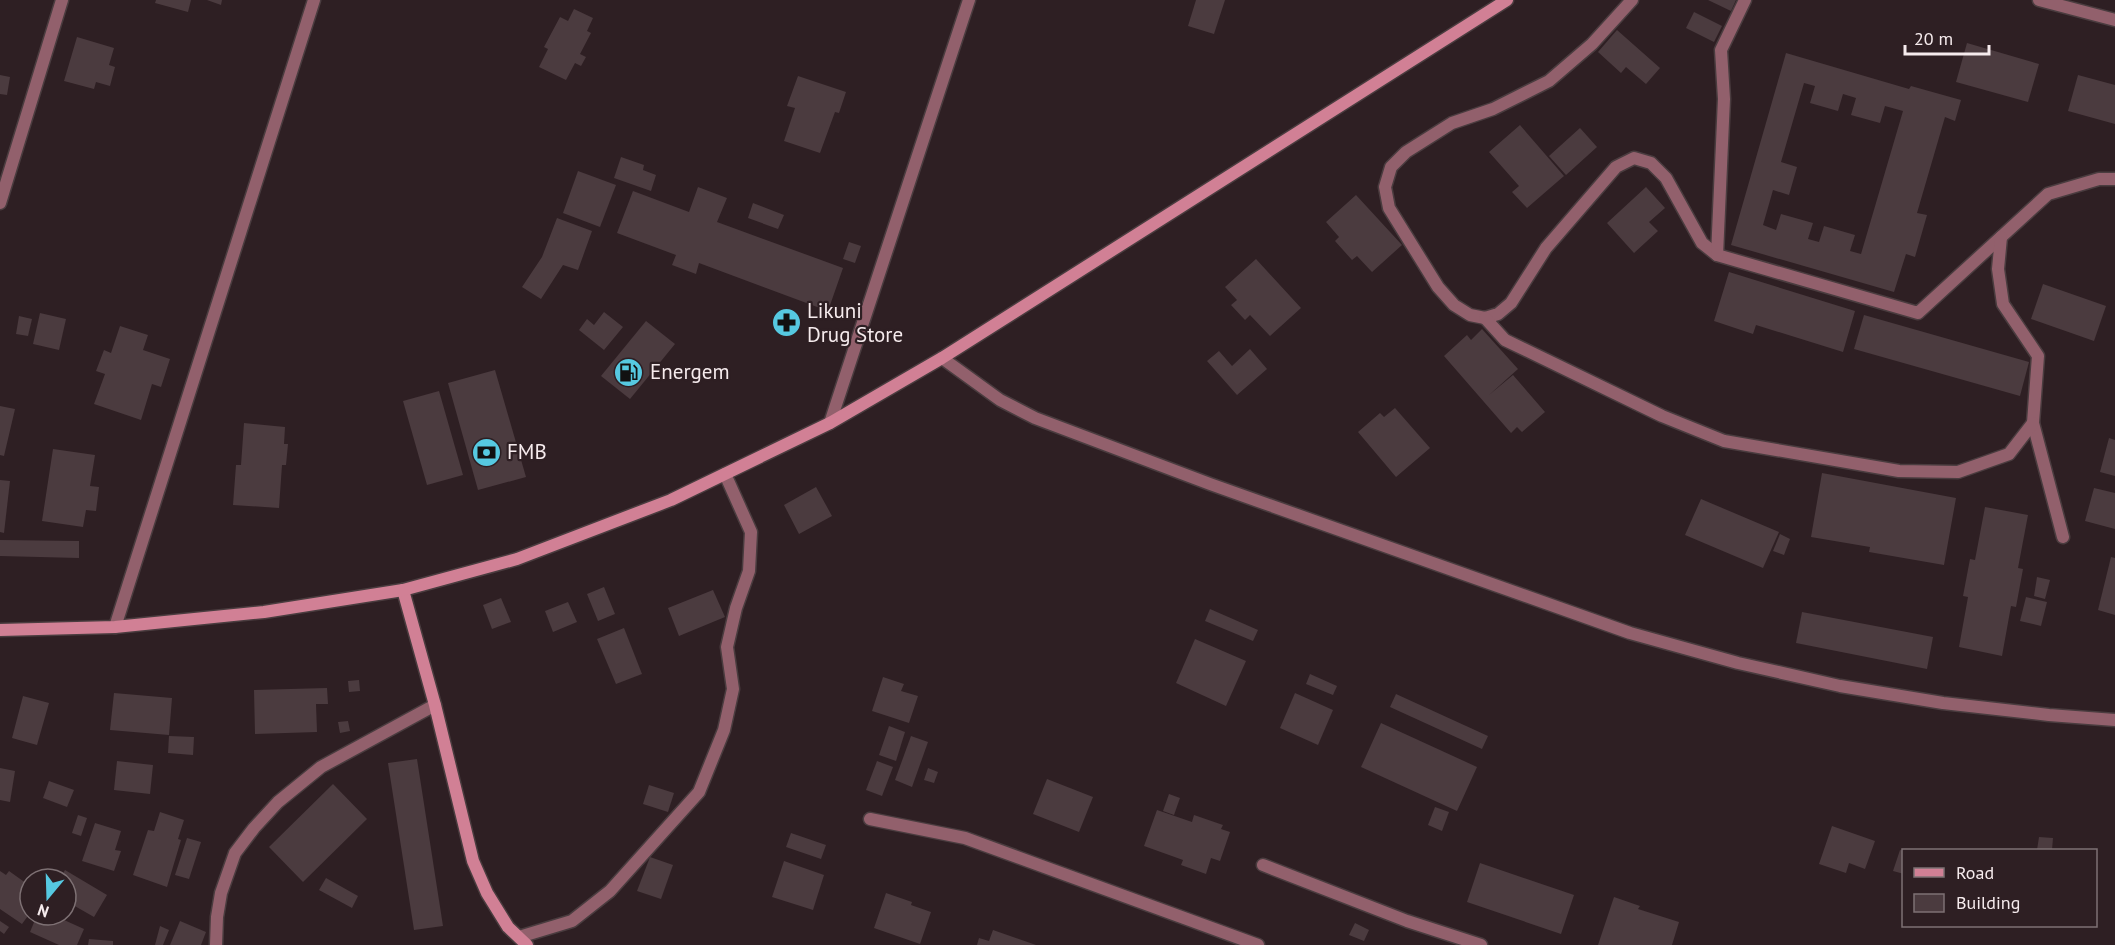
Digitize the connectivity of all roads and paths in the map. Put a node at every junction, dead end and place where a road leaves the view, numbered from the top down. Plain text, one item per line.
1 (62, 0) edge
2 (314, 0) edge
3 (969, 0) edge
4 (1507, 0) edge
5 (1632, 0) edge
6 (1745, 0) edge
7 (2039, 0) edge
8 (2115, 21) edge
9 (2115, 179) edge
10 (0, 203) edge
11 (2001, 237) junction
12 (1717, 255) junction
13 (1485, 318) junction
14 (942, 357) junction
15 (830, 423) junction
16 (2033, 423) junction
17 (725, 474) junction
18 (2063, 537) dead end
19 (403, 590) junction
20 (115, 627) junction
21 (0, 630) edge
22 (435, 705) junction
23 (2115, 720) edge
24 (870, 819) dead end
25 (1263, 865) dead end
26 (523, 941) edge
27 (216, 945) edge
28 (1258, 945) edge
29 (1481, 945) edge

1 - 10 street
2 - 20 street
3 - 15 street
4 - 14 main road
5 - 13 street
6 - 12 street
7 - 8 street
9 - 11 street
11 - 12 street
11 - 16 street
12 - 13 street
13 - 16 street
14 - 15 main road
14 - 23 street
15 - 17 main road
16 - 18 street
17 - 19 main road
17 - 26 street
19 - 20 main road
19 - 22 main road
20 - 21 main road
22 - 26 main road
22 - 27 street
24 - 28 street
25 - 29 street

